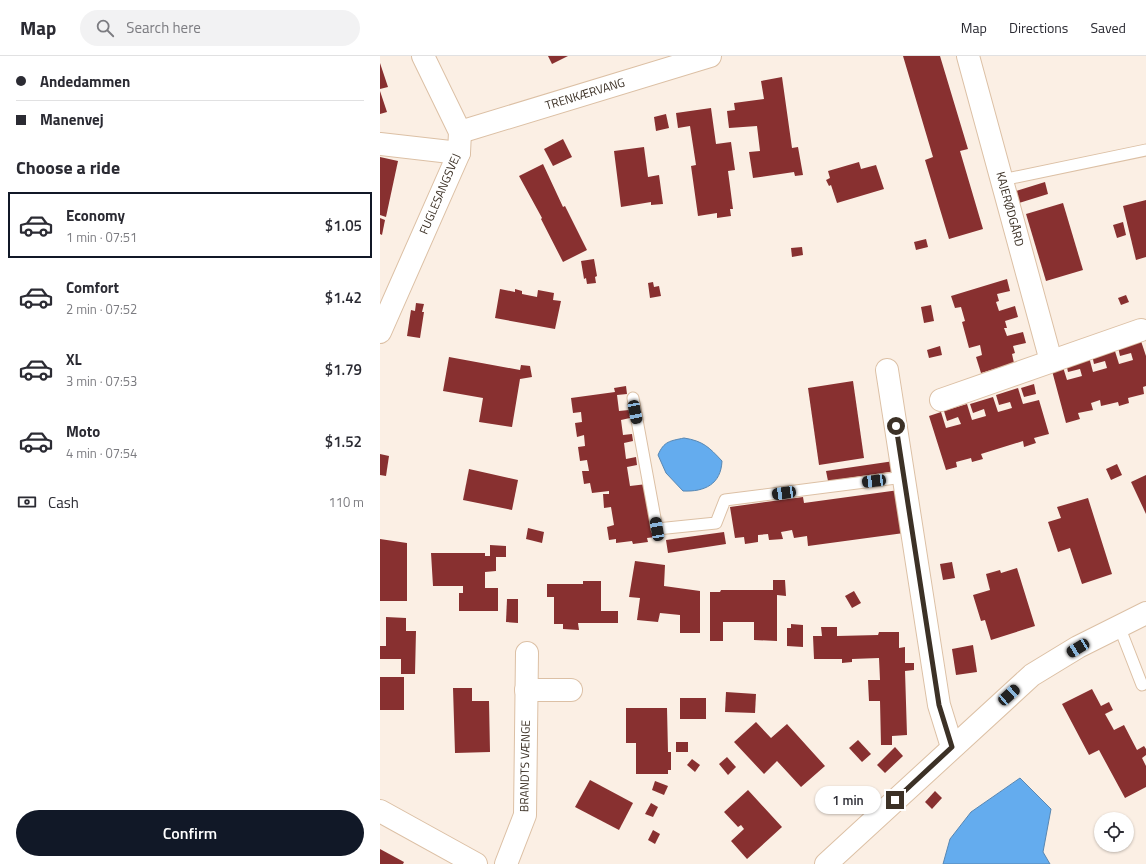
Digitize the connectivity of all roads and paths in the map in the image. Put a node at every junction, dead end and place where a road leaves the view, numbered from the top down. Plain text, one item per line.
1 (423, 56) edge
2 (710, 56) edge
3 (968, 56) edge
4 (460, 132) junction
5 (380, 144) edge
6 (1146, 150) edge
7 (459, 153) junction
8 (1002, 180) junction
9 (1141, 330) dead end
10 (380, 332) edge
11 (1051, 361) junction
12 (887, 370) dead end
13 (632, 398) dead end
14 (941, 400) dead end
15 (904, 477) junction
16 (1146, 612) edge
17 (1119, 626) junction
18 (527, 653) dead end
19 (1142, 685) dead end
20 (526, 690) junction
21 (571, 690) dead end
22 (952, 747) junction
23 (380, 811) edge
24 (476, 864) edge
25 (506, 864) edge
26 (826, 864) edge

1 - 4 street, FUGLESANGSVEJ
2 - 4 street, TRENKÆRVANG
3 - 8 street, KAJERØDGÅRD
4 - 7 street, FUGLESANGSVEJ
5 - 7 street
6 - 8 lane
7 - 10 street, FUGLESANGSVEJ
8 - 11 street, KAJERØDGÅRD
9 - 11 street
11 - 14 street
12 - 15 street
13 - 15 lane
15 - 22 street
16 - 17 street
17 - 19 lane
17 - 22 street
18 - 20 street, BRANDTS VÆNGE
20 - 21 street
20 - 25 street, BRANDTS VÆNGE
22 - 26 street
23 - 24 street

